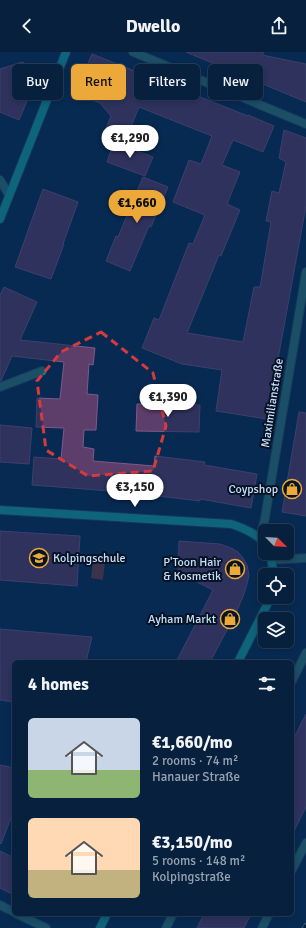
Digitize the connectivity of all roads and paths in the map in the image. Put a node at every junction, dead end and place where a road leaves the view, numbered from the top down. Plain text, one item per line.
1 (66, 52) edge
2 (133, 52) edge
3 (306, 124) edge
4 (0, 180) edge
5 (9, 195) junction
6 (0, 219) edge
7 (306, 272) edge
8 (42, 371) dead end
9 (0, 386) edge
10 (0, 510) edge
11 (264, 524) edge
12 (258, 537) edge
13 (294, 557) edge
14 (306, 558) edge
15 (267, 604) edge
16 (306, 653) edge
17 (239, 660) edge
18 (294, 677) edge
19 (306, 843) edge
20 (294, 866) edge
21 (0, 905) edge
22 (12, 911) edge
23 (22, 916) edge
24 (106, 916) edge
25 (172, 916) edge
26 (268, 916) edge
27 (46, 928) edge
28 (100, 928) edge
29 (166, 928) edge
30 (262, 928) edge

1 - 5 street
2 - 3 street
4 - 5 street
5 - 6 street
7 - 11 street, Maximilianstraße
8 - 9 street
10 - 12 street
13 - 14 street
15 - 17 street
16 - 18 street
19 - 20 street
21 - 22 street
23 - 27 street
24 - 28 street
25 - 29 street
26 - 30 street

